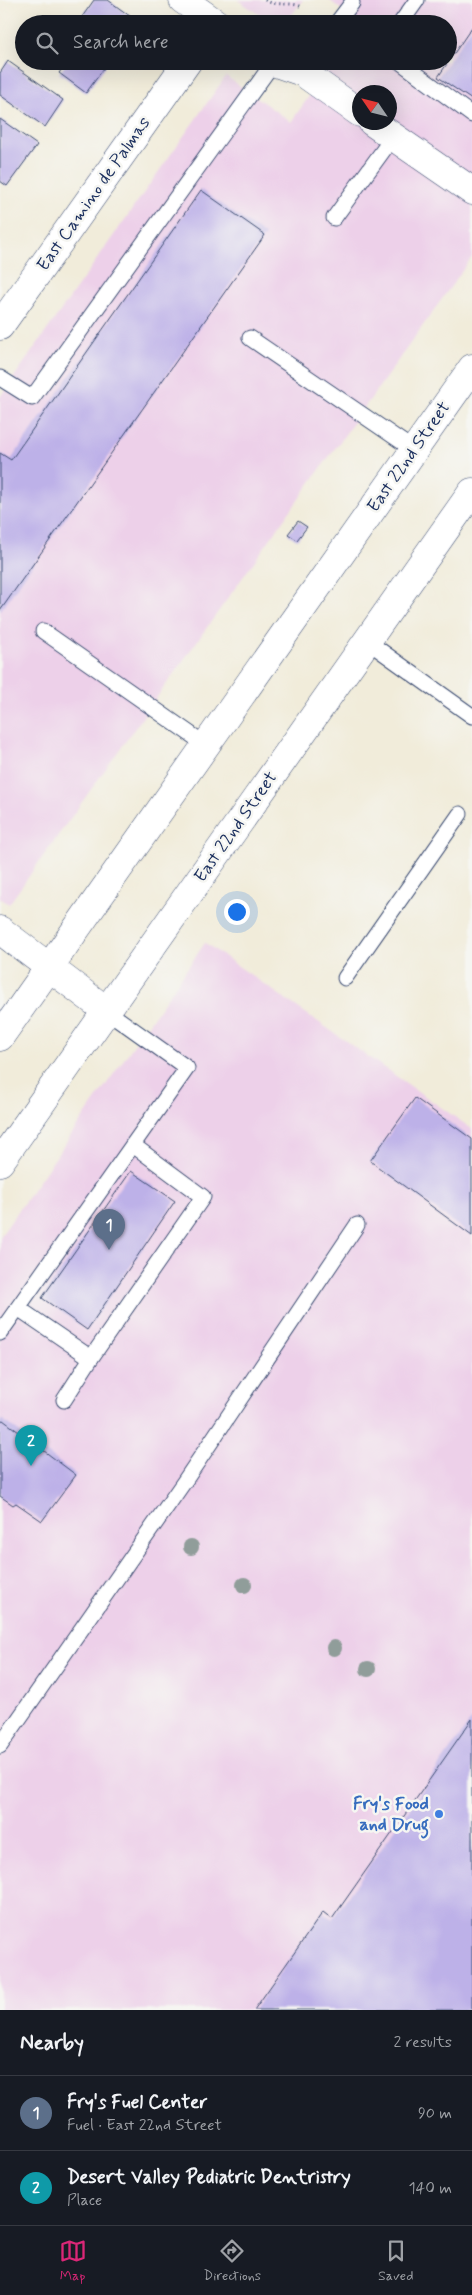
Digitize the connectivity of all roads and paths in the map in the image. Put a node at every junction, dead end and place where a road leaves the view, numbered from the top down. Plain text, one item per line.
1 (183, 0) edge
2 (266, 0) edge
3 (417, 0) edge
4 (352, 3) dead end
5 (302, 7) dead end
6 (204, 15) edge
7 (343, 15) edge
8 (406, 15) edge
9 (182, 70) edge
10 (265, 70) edge
11 (309, 70) edge
12 (411, 70) edge
13 (352, 107) edge
14 (472, 115) edge
15 (382, 130) edge
16 (472, 191) edge
17 (334, 218) dead end
18 (0, 326) edge
19 (250, 338) dead end
20 (472, 368) edge
21 (0, 378) edge
22 (414, 450) junction
23 (472, 492) edge
24 (43, 631) dead end
25 (367, 641) junction
26 (472, 716) edge
27 (206, 744) junction
28 (460, 814) dead end
29 (0, 930) edge
30 (50, 968) junction
31 (345, 978) dead end
32 (107, 1011) junction
33 (0, 1037) edge
34 (133, 1145) junction
35 (0, 1162) edge
36 (357, 1226) dead end
37 (18, 1308) junction
38 (0, 1333) edge
39 (92, 1358) junction
40 (64, 1400) dead end
41 (0, 1746) edge

1 - 6 main road
2 - 5 path
3 - 8 lane
4 - 7 lane
9 - 18 main road, East Camino de Palmas
10 - 21 lane
11 - 13 main road
12 - 14 lane
15 - 16 main road
15 - 17 lane
19 - 22 lane
20 - 22 main road, East 22nd Street
22 - 27 main road, East 22nd Street
23 - 25 main road, East 22nd Street
24 - 27 lane
25 - 26 lane
25 - 32 main road, East 22nd Street
27 - 30 main road, East 22nd Street
28 - 31 lane
29 - 30 main road
30 - 32 main road
30 - 33 main road, East 22nd Street
32 - 34 lane
32 - 35 main road, East 22nd Street
34 - 37 lane
34 - 39 lane
36 - 41 lane
37 - 38 lane
37 - 39 lane
39 - 40 lane

